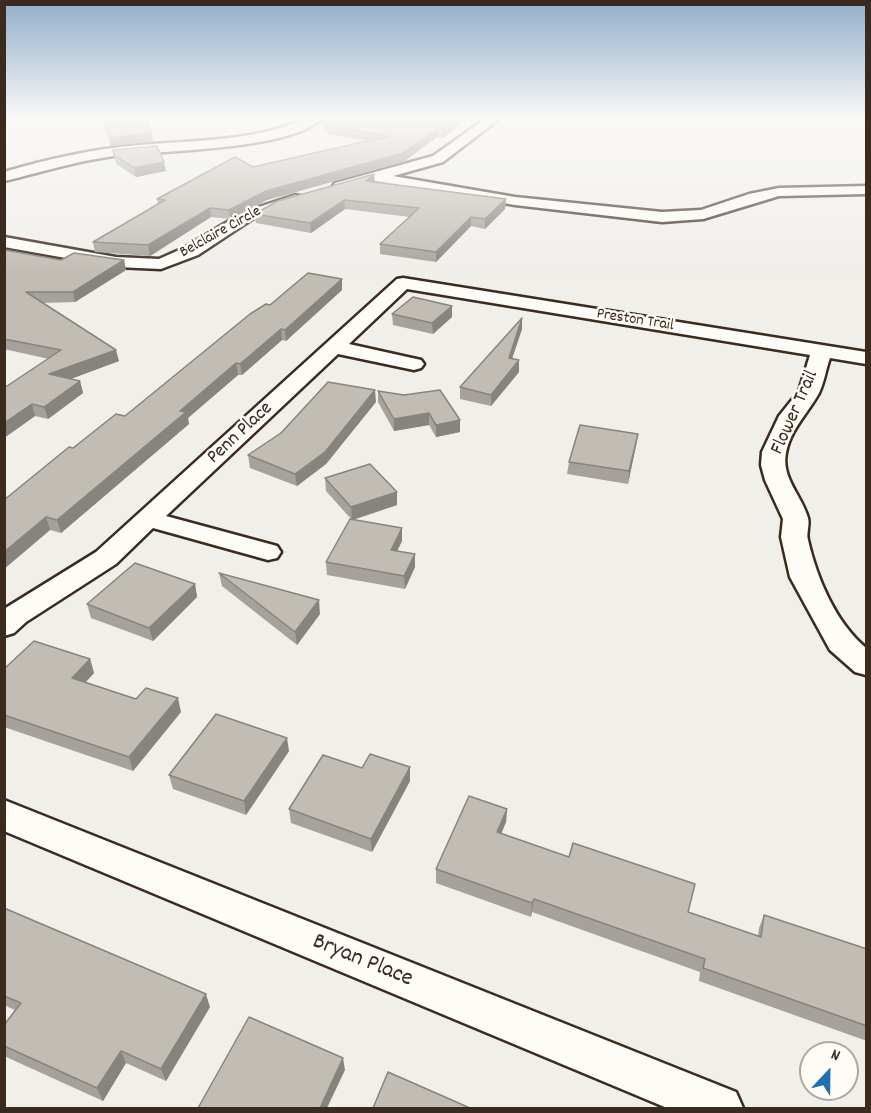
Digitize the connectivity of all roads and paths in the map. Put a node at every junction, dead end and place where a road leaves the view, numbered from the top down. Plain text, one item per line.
1 (29, 171) edge
2 (397, 171) edge
3 (4, 177) edge
4 (376, 177) junction
5 (805, 190) junction
6 (867, 190) edge
7 (867, 198) edge
8 (4, 243) edge
9 (403, 283) joint
10 (334, 347) junction
11 (822, 350) junction
12 (867, 358) edge
13 (414, 364) dead end
14 (148, 519) junction
15 (268, 552) dead end
16 (4, 626) edge
17 (867, 664) edge
18 (4, 815) edge
19 (720, 1108) edge

1 - 3 street
2 - 4 street, Belclaire Circle
4 - 5 street
4 - 8 street, Belclaire Circle
5 - 6 street
5 - 7 street
9 - 10 street, Penn Place
9 - 11 street, Preston Trail
10 - 13 street
10 - 14 street, Penn Place
11 - 12 street, Preston Trail
11 - 17 street, Flower Trail
14 - 15 street
14 - 16 street, Penn Place
18 - 19 street, Bryan Place

